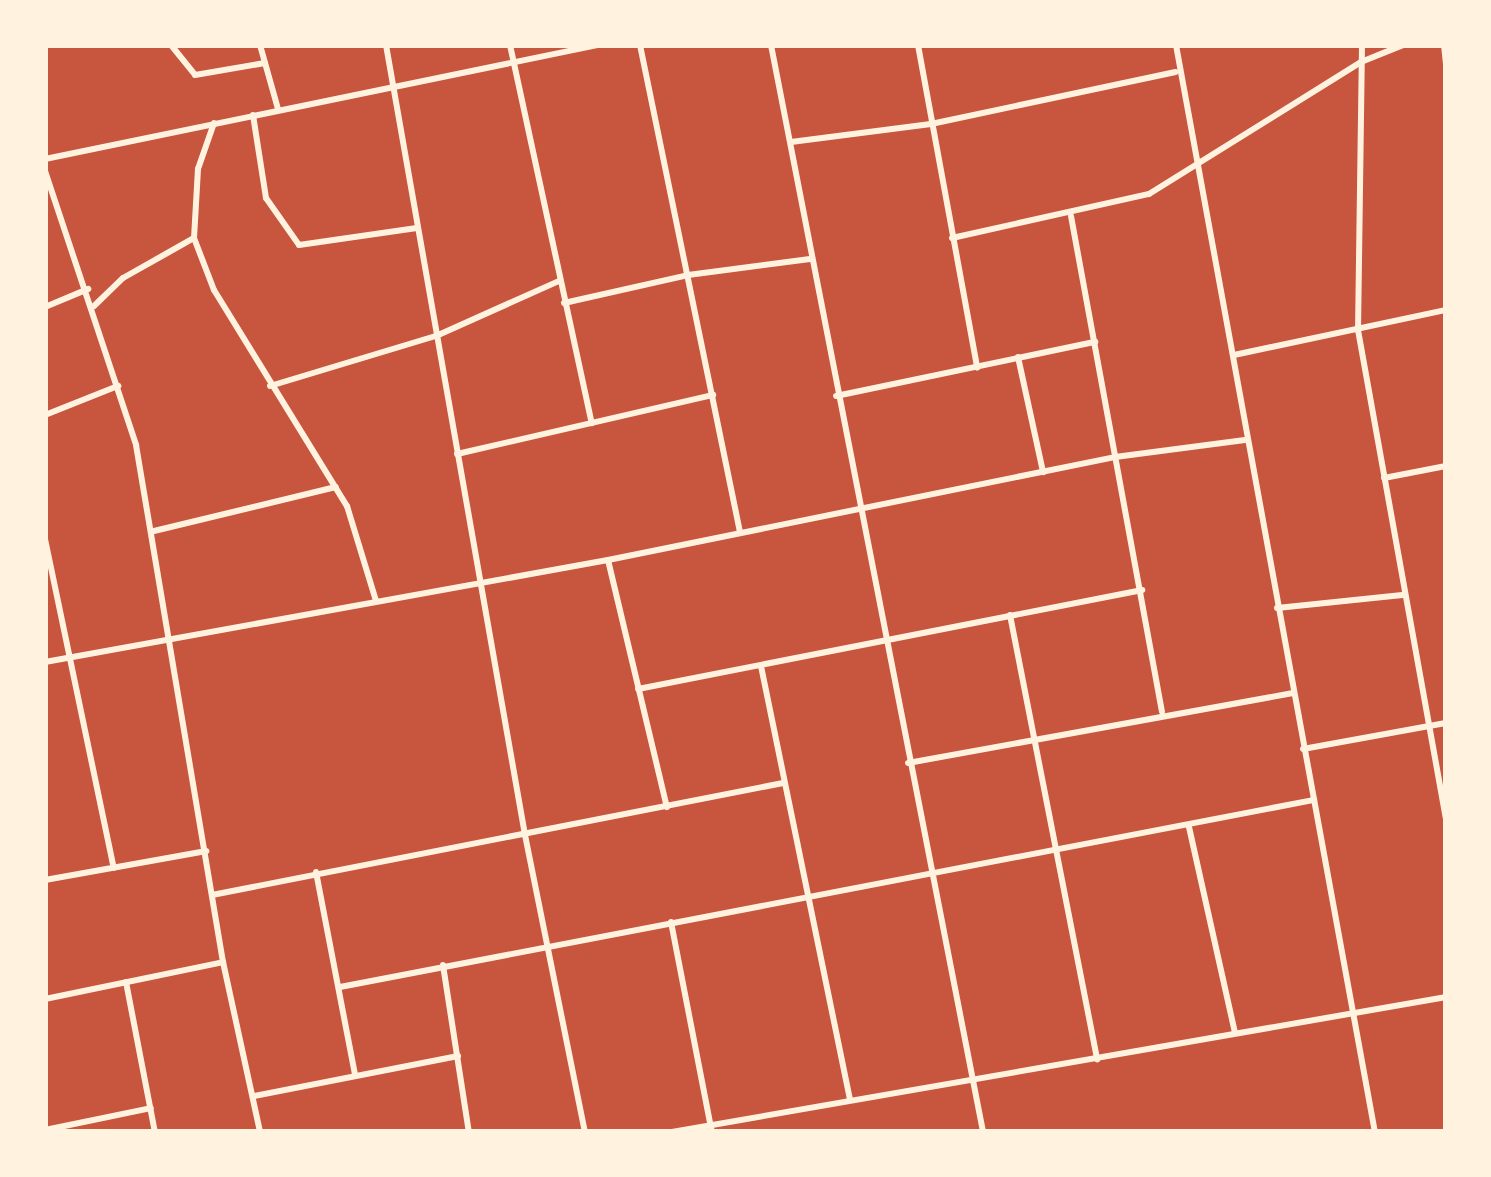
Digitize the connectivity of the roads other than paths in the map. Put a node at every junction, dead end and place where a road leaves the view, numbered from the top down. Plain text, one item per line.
1 (171, 45) edge
2 (260, 45) edge
3 (386, 45) edge
4 (510, 45) edge
5 (598, 45) edge
6 (640, 45) edge
7 (771, 45) edge
8 (918, 45) edge
9 (1176, 45) edge
10 (1362, 45) edge
11 (1402, 45) edge
12 (1444, 45) edge
13 (1361, 62) junction
14 (264, 63) junction
15 (512, 63) junction
16 (1446, 64) edge
17 (1176, 72) junction
18 (392, 85) junction
19 (278, 110) junction
20 (253, 115) junction
21 (214, 123) junction
22 (931, 124) junction
23 (791, 142) junction
24 (45, 159) edge
25 (1195, 168) junction
26 (45, 170) edge
27 (1071, 216) junction
28 (417, 228) junction
29 (194, 238) junction
30 (952, 238) junction
31 (810, 259) junction
32 (688, 275) junction
33 (559, 281) junction
34 (88, 288) junction
35 (564, 303) junction
36 (45, 306) edge
37 (94, 307) junction
38 (1446, 310) edge
39 (1358, 330) junction
40 (436, 336) junction
41 (1095, 342) junction
42 (1234, 355) junction
43 (1018, 358) junction
44 (977, 368) junction
45 (118, 386) junction
46 (270, 386) junction
47 (712, 395) junction
48 (836, 396) junction
49 (45, 415) edge
50 (592, 422) junction
51 (1246, 440) junction
52 (456, 454) junction
53 (1114, 457) junction
54 (1446, 466) edge
55 (1042, 472) junction
56 (1384, 478) junction
57 (336, 486) junction
58 (860, 510) junction
59 (154, 532) junction
60 (740, 532) junction
61 (45, 540) edge
62 (608, 560) junction
63 (479, 582) junction
64 (1142, 590) junction
65 (1402, 595) junction
66 (376, 601) junction
67 (1277, 608) junction
68 (1010, 616) junction
69 (885, 638) junction
70 (166, 640) junction
71 (66, 658) junction
72 (45, 662) edge
73 (760, 666) junction
74 (638, 688) junction
75 (1292, 693) junction
76 (1162, 712) junction
77 (1446, 723) edge
78 (1424, 727) junction
79 (1037, 736) junction
80 (1303, 749) junction
81 (908, 763) junction
82 (783, 784) junction
83 (1314, 800) junction
84 (667, 807) junction
85 (1446, 821) edge
86 (1189, 826) junction
87 (526, 835) junction
88 (206, 851) junction
89 (1057, 851) junction
90 (114, 868) junction
91 (316, 872) junction
92 (929, 872) junction
93 (45, 880) edge
94 (212, 895) junction
95 (808, 897) junction
96 (671, 922) junction
97 (548, 945) junction
98 (224, 962) junction
99 (443, 966) junction
100 (126, 982) junction
101 (340, 986) junction
102 (1446, 997) edge
103 (45, 999) edge
104 (1353, 1013) junction
105 (1235, 1033) junction
106 (458, 1056) junction
107 (1097, 1060) junction
108 (355, 1074) junction
109 (972, 1083) junction
110 (254, 1096) junction
111 (850, 1098) junction
112 (152, 1108) junction
113 (711, 1128) edge
114 (45, 1129) edge
115 (155, 1132) edge
116 (260, 1132) edge
117 (469, 1132) edge
118 (585, 1132) edge
119 (672, 1132) edge
120 (983, 1132) edge
121 (1375, 1132) edge

1 - 14 street
2 - 14 street
3 - 18 street
4 - 15 street
5 - 15 street
6 - 32 street
7 - 23 street
8 - 22 street
9 - 17 street
10 - 13 street
11 - 13 street
12 - 16 street
13 - 25 street
13 - 39 street
14 - 19 street
15 - 18 street
15 - 33 street
17 - 22 street
17 - 25 street
18 - 19 street
18 - 28 street
19 - 20 street
20 - 21 street
20 - 28 street
21 - 24 street
21 - 29 street
22 - 23 street
22 - 30 street
23 - 31 street
25 - 27 street
25 - 42 street
26 - 34 street
27 - 30 street
27 - 41 street
28 - 40 street
29 - 37 street
29 - 46 street
30 - 44 street
31 - 32 street
31 - 48 street
32 - 35 street
32 - 47 street
33 - 35 street
33 - 40 street
34 - 36 street
34 - 37 street
35 - 50 street
37 - 45 street
38 - 39 street
39 - 42 street
39 - 56 street
40 - 46 street
40 - 52 street
41 - 43 street
41 - 53 street
42 - 51 street
43 - 44 street
43 - 55 street
44 - 48 street
45 - 49 street
45 - 59 street
46 - 57 street
47 - 50 street
47 - 60 street
48 - 58 street
50 - 52 street
51 - 53 street
51 - 67 street
52 - 63 street
53 - 55 street
53 - 64 street
54 - 56 street
55 - 58 street
56 - 65 street
57 - 59 street
57 - 66 street
58 - 60 street
58 - 69 street
59 - 70 street
60 - 62 street
61 - 71 street
62 - 63 street
62 - 74 street
63 - 66 street
63 - 87 street
64 - 68 street
64 - 76 street
65 - 67 street
65 - 78 street
66 - 70 street
67 - 75 street
68 - 69 street
68 - 79 street
69 - 73 street
69 - 81 street
70 - 71 street
70 - 88 street
71 - 72 street
71 - 90 street
73 - 74 street
73 - 82 street
74 - 84 street
75 - 76 street
75 - 80 street
76 - 79 street
77 - 78 street
78 - 80 street
78 - 85 street
79 - 81 street
79 - 89 street
80 - 83 street
81 - 92 street
82 - 84 street
82 - 95 street
83 - 86 street
83 - 104 street
84 - 87 street
86 - 89 street
86 - 105 street
87 - 91 street
87 - 97 street
88 - 90 street
88 - 94 street
89 - 92 street
89 - 107 street
90 - 93 street
91 - 94 street
91 - 101 street
92 - 95 street
92 - 109 street
94 - 98 street
95 - 96 street
95 - 111 street
96 - 97 street
96 - 113 street
97 - 99 street
97 - 118 street
98 - 100 street
98 - 110 street
99 - 101 street
99 - 106 street
100 - 103 street
100 - 112 street
101 - 108 street
102 - 104 street
104 - 105 street
104 - 121 street
105 - 107 street
106 - 108 street
106 - 117 street
107 - 109 street
108 - 110 street
109 - 111 street
109 - 120 street
110 - 116 street
111 - 113 street
112 - 114 street
112 - 115 street
113 - 119 street

